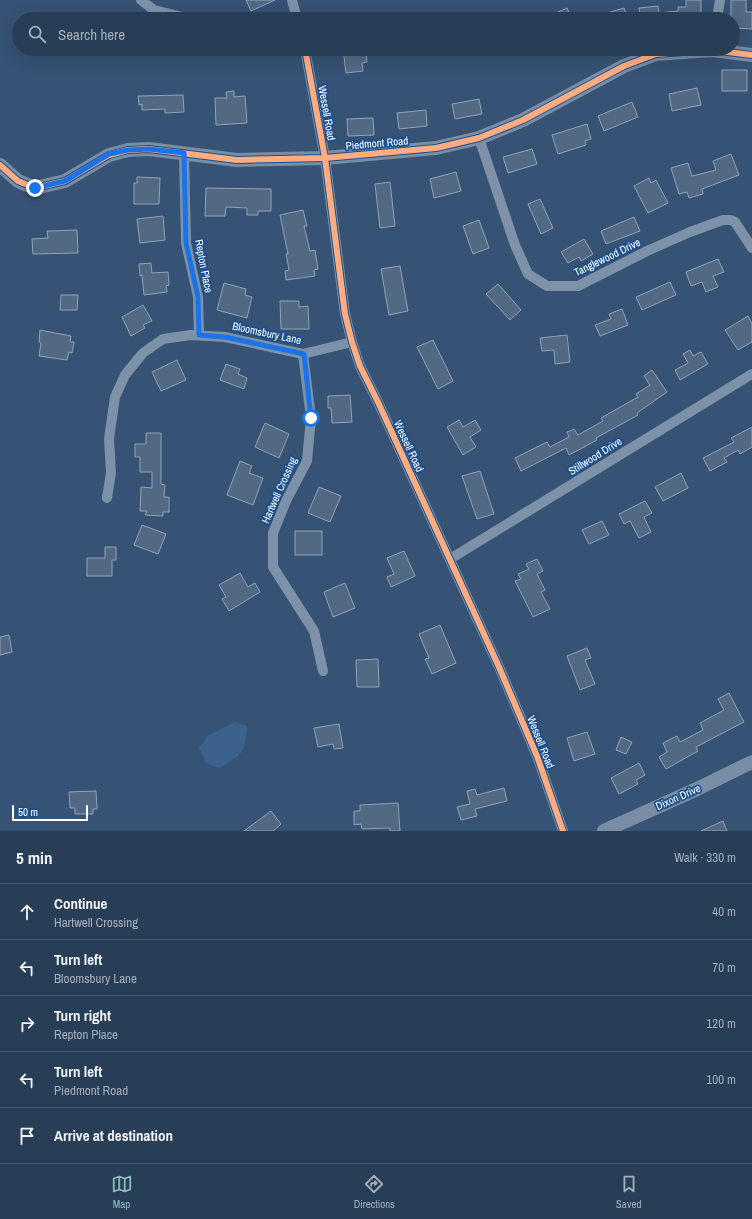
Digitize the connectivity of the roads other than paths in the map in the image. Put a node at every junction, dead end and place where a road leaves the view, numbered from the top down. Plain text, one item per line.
1 (141, 0) edge
2 (292, 0) edge
3 (720, 0) edge
4 (162, 12) edge
5 (295, 12) edge
6 (718, 12) edge
7 (740, 54) edge
8 (752, 55) edge
9 (306, 56) edge
10 (651, 56) edge
11 (479, 138) junction
12 (184, 153) junction
13 (325, 158) junction
14 (0, 165) edge
15 (752, 248) edge
16 (199, 335) junction
17 (352, 342) junction
18 (304, 354) junction
19 (752, 374) edge
20 (107, 498) dead end
21 (450, 559) junction
22 (323, 671) dead end
23 (752, 762) edge
24 (563, 831) edge
25 (604, 831) edge

1 - 4 street
2 - 5 street
3 - 6 street
7 - 8 street, Piedmont Road
9 - 13 street, Wessell Road
10 - 11 street, Piedmont Road
11 - 13 street, Piedmont Road
11 - 15 street, Tanglewood Drive
12 - 13 street, Piedmont Road
12 - 14 street, Piedmont Road
12 - 16 street, Repton Place
13 - 17 street, Wessell Road
16 - 18 street, Bloomsbury Lane
16 - 20 street, Bloomsbury Lane
17 - 18 street, Bloomsbury Lane
17 - 21 street, Wessell Road
18 - 22 street, Hartwell Crossing
19 - 21 street, Stillwood Drive
21 - 24 street, Wessell Road
23 - 25 street, Dixon Drive

